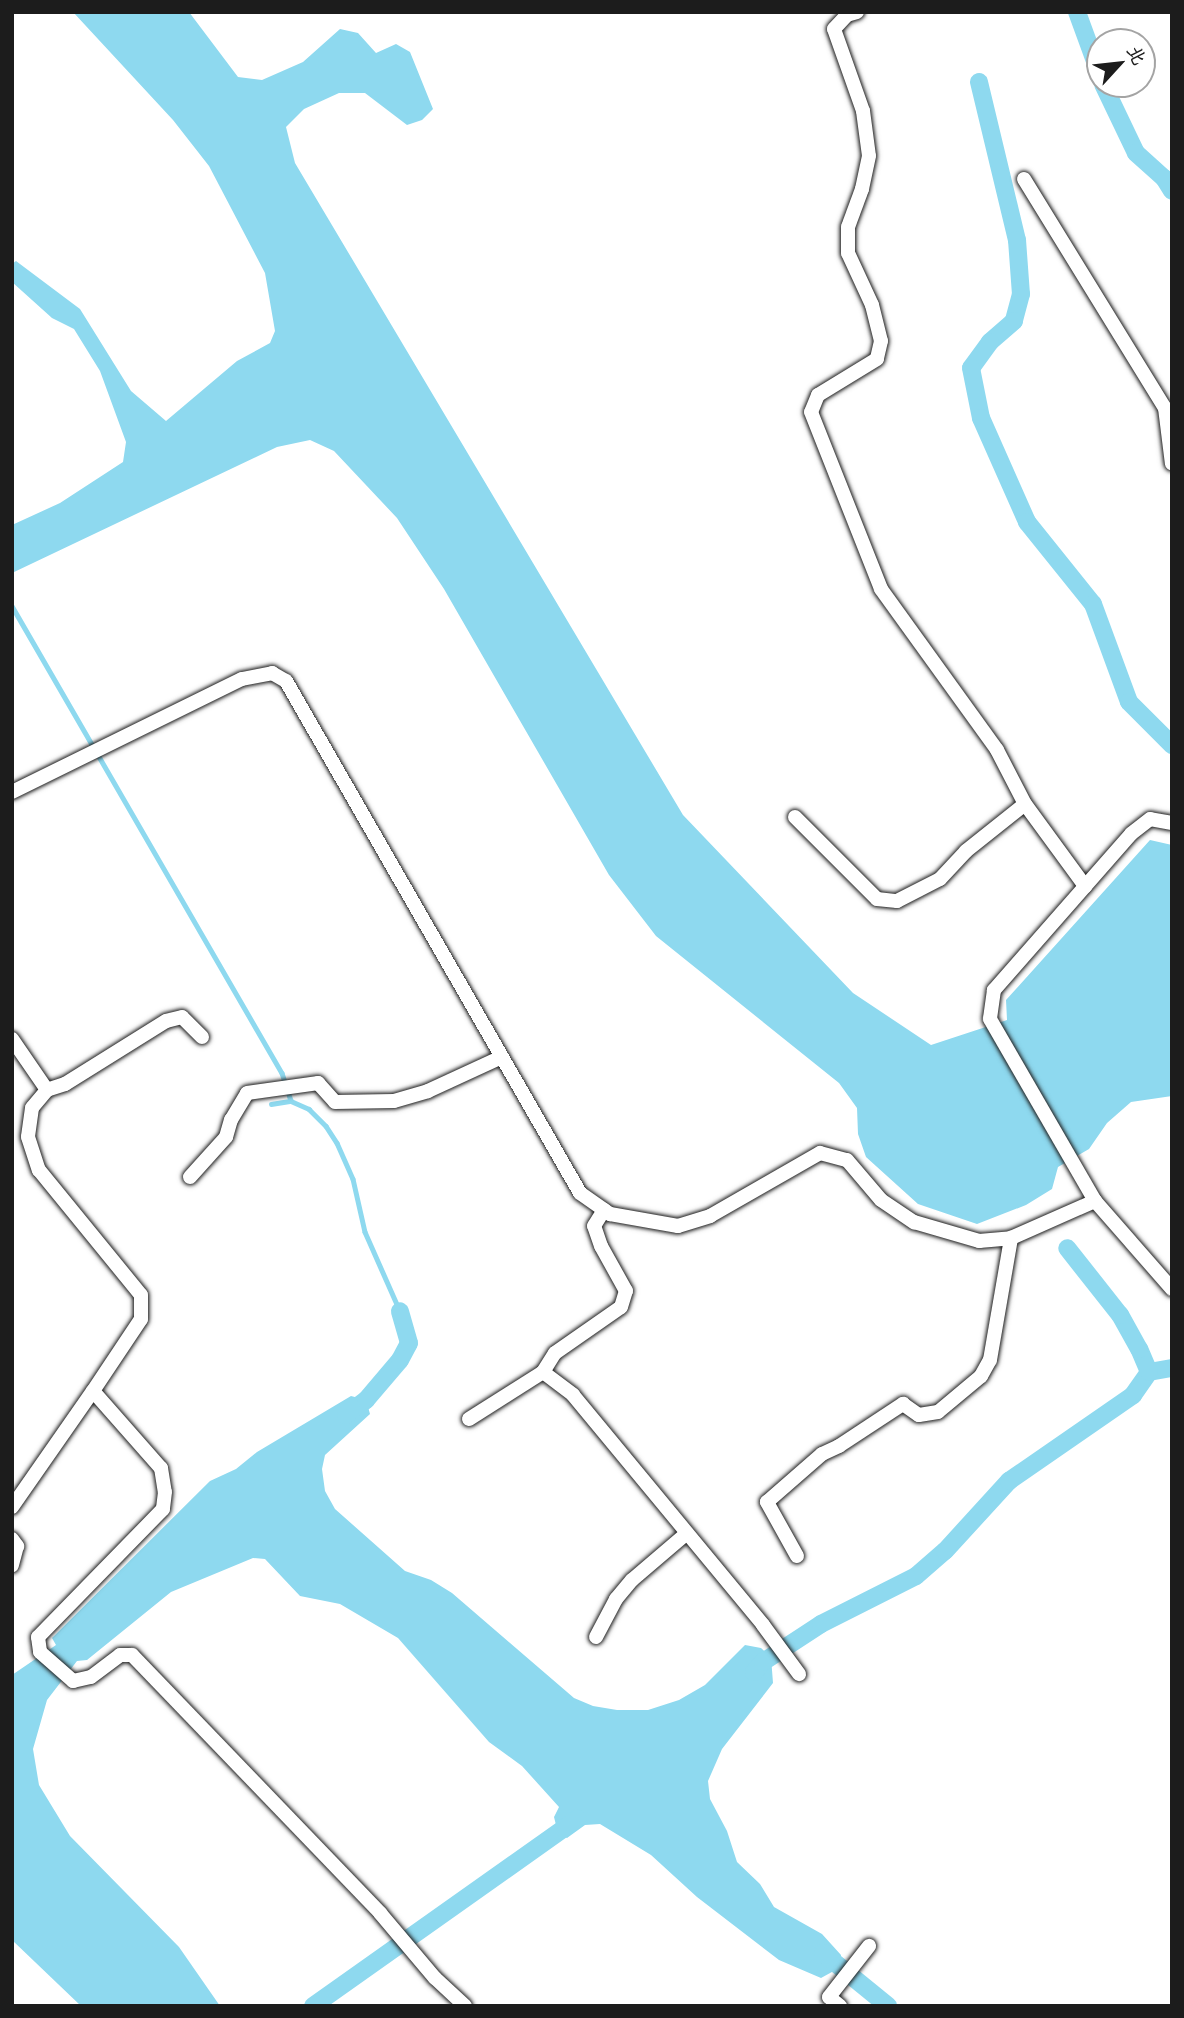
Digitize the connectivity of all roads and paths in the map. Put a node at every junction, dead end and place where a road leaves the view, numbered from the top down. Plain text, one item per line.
1 (857, 12) edge
2 (1024, 179) dead end
3 (1172, 464) edge
4 (12, 792) edge
5 (1025, 804) junction
6 (795, 817) dead end
7 (1172, 823) edge
8 (1085, 886) junction
9 (202, 1037) dead end
10 (12, 1039) edge
11 (502, 1057) junction
12 (47, 1090) junction
13 (190, 1177) dead end
14 (1094, 1201) junction
15 (604, 1210) junction
16 (1011, 1238) junction
17 (1172, 1289) edge
18 (543, 1372) junction
19 (93, 1391) junction
20 (469, 1419) dead end
21 (12, 1507) edge
22 (687, 1533) junction
23 (12, 1539) edge
24 (797, 1556) dead end
25 (12, 1565) edge
26 (596, 1637) dead end
27 (798, 1674) dead end
28 (869, 1947) dead end
29 (835, 2001) edge
30 (466, 2006) edge

1 - 5 street
2 - 3 street
4 - 11 street
5 - 6 street
5 - 8 street
7 - 8 street
8 - 14 street
9 - 12 street
10 - 12 street
11 - 13 street
11 - 15 street
12 - 19 street
14 - 16 street
14 - 17 street
15 - 16 street
15 - 18 street
16 - 24 street
18 - 20 street
18 - 22 street
19 - 21 street
19 - 30 street
22 - 26 street
22 - 27 street
23 - 25 street
28 - 29 street

